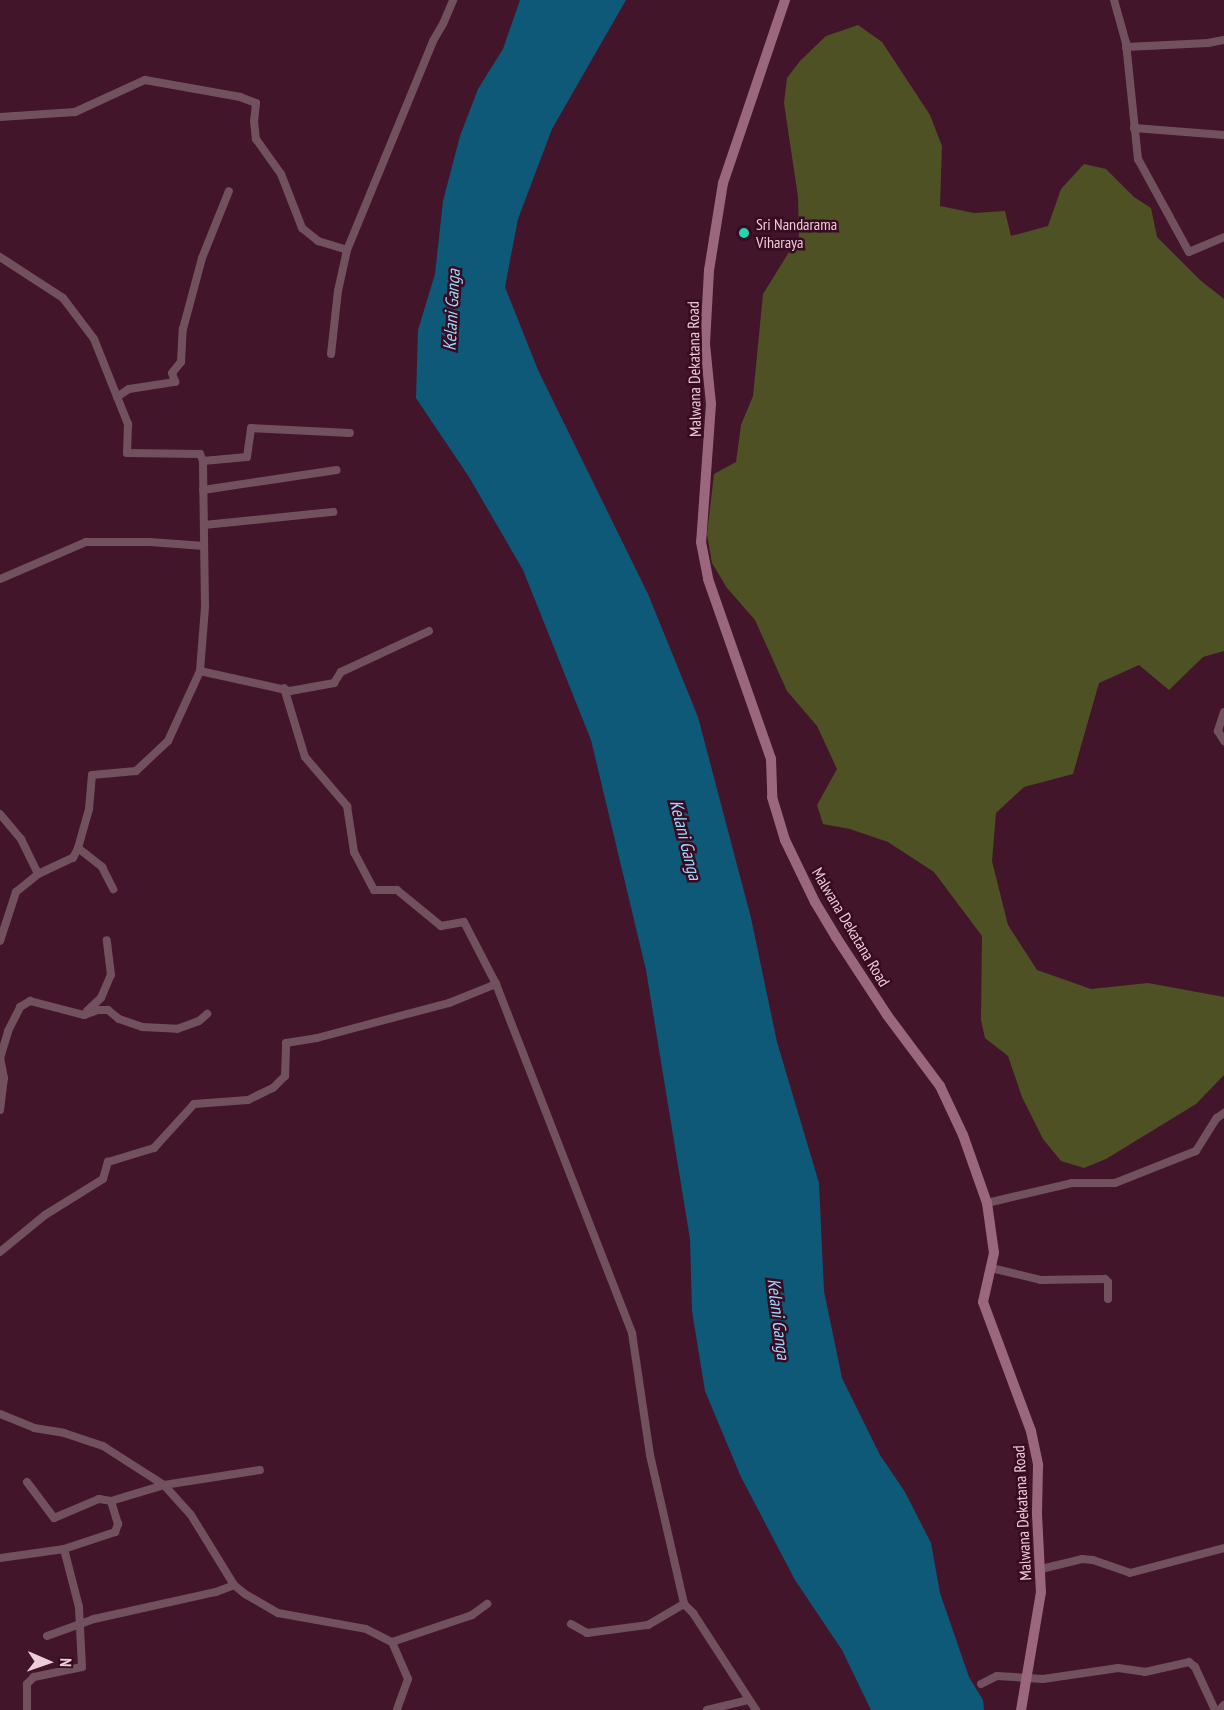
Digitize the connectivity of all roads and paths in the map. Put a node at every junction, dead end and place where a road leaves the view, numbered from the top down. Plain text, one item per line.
1 (453, 0) edge
2 (785, 0) edge
3 (1114, 0) edge
4 (1224, 40) edge
5 (1126, 47) junction
6 (0, 117) edge
7 (1134, 128) junction
8 (1224, 135) edge
9 (229, 191) dead end
10 (1224, 237) edge
11 (347, 250) junction
12 (0, 257) edge
13 (331, 354) dead end
14 (117, 397) junction
15 (350, 433) dead end
16 (203, 461) junction
17 (337, 470) dead end
18 (203, 490) junction
19 (333, 512) dead end
20 (204, 525) junction
21 (204, 546) junction
22 (0, 579) edge
23 (429, 631) dead end
24 (200, 671) junction
25 (284, 688) junction
26 (1224, 712) edge
27 (1224, 741) edge
28 (0, 814) edge
29 (78, 848) junction
30 (38, 874) junction
31 (112, 889) dead end
32 (0, 940) edge
33 (107, 940) dead end
34 (496, 984) junction
35 (207, 1014) dead end
36 (84, 1015) junction
37 (0, 1110) edge
38 (1224, 1113) edge
39 (987, 1203) junction
40 (0, 1252) edge
41 (991, 1268) junction
42 (1108, 1299) dead end
43 (0, 1414) edge
44 (260, 1470) dead end
45 (27, 1482) dead end
46 (164, 1485) junction
47 (111, 1501) junction
48 (1224, 1548) edge
49 (64, 1549) junction
50 (0, 1558) edge
51 (1041, 1569) junction
52 (234, 1585) junction
53 (487, 1604) dead end
54 (684, 1604) junction
55 (81, 1623) junction
56 (571, 1624) dead end
57 (47, 1636) dead end
58 (392, 1642) junction
59 (1025, 1679) junction
60 (981, 1684) dead end
61 (748, 1700) junction
62 (1224, 1704) edge
63 (27, 1710) edge
64 (397, 1710) edge
65 (707, 1710) edge
66 (756, 1710) edge
67 (1021, 1710) edge
68 (1217, 1710) edge

1 - 11 street
2 - 39 main road, Malwana Dekatana Road
3 - 5 street
4 - 5 street
5 - 7 street
6 - 11 street
7 - 8 street
7 - 10 street
9 - 14 street
11 - 13 street
12 - 14 street
14 - 16 street
15 - 16 street
16 - 18 street
17 - 18 street
18 - 20 street
19 - 20 street
20 - 21 street
21 - 22 street
21 - 24 street
23 - 25 street
24 - 25 street
24 - 29 street
25 - 34 street
26 - 27 street
28 - 30 street
29 - 30 street
29 - 31 street
30 - 32 street
33 - 36 street
34 - 40 street
34 - 54 street
35 - 36 street
36 - 37 street
38 - 39 street
39 - 41 main road, Malwana Dekatana Road
41 - 42 street
41 - 51 main road, Malwana Dekatana Road
43 - 46 street
44 - 46 street
45 - 47 street
46 - 47 street
46 - 52 street
47 - 49 street
48 - 51 street
49 - 50 street
49 - 55 street
51 - 59 main road, Malwana Dekatana Road
52 - 55 street
52 - 58 street
53 - 58 street
54 - 56 street
54 - 61 street
55 - 57 street
55 - 63 street
58 - 64 street
59 - 60 street
59 - 67 main road, Malwana Dekatana Road
59 - 68 street
61 - 65 street
61 - 66 street
62 - 68 street

